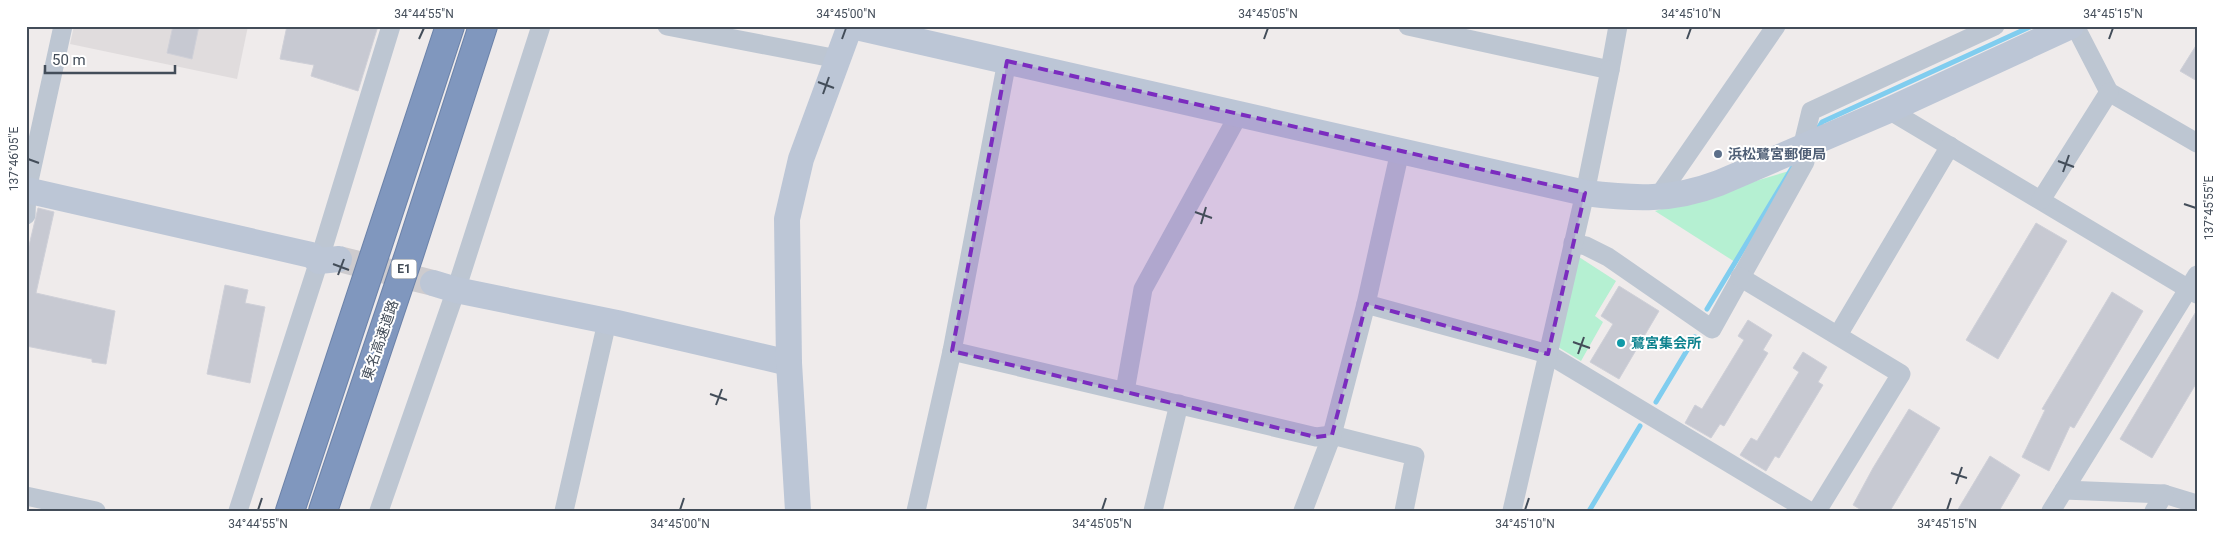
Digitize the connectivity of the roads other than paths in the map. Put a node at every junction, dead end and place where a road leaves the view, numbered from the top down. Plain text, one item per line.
1 (63, 26) edge
2 (391, 26) edge
3 (450, 26) edge
4 (483, 26) edge
5 (541, 26) edge
6 (666, 26) edge
7 (851, 26) edge
8 (1408, 26) edge
9 (1618, 26) edge
10 (1776, 26) edge
11 (1995, 26) edge
12 (2071, 26) edge
13 (2075, 26) edge
14 (838, 59) junction
15 (1007, 61) junction
16 (1610, 70) junction
17 (2109, 92) junction
18 (1889, 110) junction
19 (1239, 114) junction
20 (2197, 143) edge
21 (1950, 146) junction
22 (1807, 148) junction
23 (1400, 151) junction
24 (26, 190) edge
25 (1585, 193) junction
26 (1658, 197) junction
27 (2041, 200) junction
28 (26, 214) edge
29 (1572, 243) junction
30 (329, 260) junction
31 (1740, 277) junction
32 (444, 286) junction
33 (2194, 286) edge
34 (1366, 304) junction
35 (607, 322) junction
36 (1838, 336) junction
37 (952, 351) junction
38 (1548, 354) junction
39 (790, 363) junction
40 (1125, 391) junction
41 (1179, 404) junction
42 (1332, 435) junction
43 (2064, 490) junction
44 (2164, 494) junction
45 (26, 496) edge
46 (2197, 504) edge
47 (96, 511) edge
48 (238, 511) edge
49 (290, 511) edge
50 (323, 511) edge
51 (379, 511) edge
52 (564, 511) edge
53 (798, 511) edge
54 (916, 511) edge
55 (1153, 511) edge
56 (1303, 511) edge
57 (1404, 511) edge
58 (1512, 511) edge
59 (1809, 511) edge
60 (1817, 511) edge
61 (2052, 511) edge
62 (2154, 511) edge

1 - 24 street
2 - 30 street
3 - 49 highway, E1
4 - 50 highway, 東名高速道路 / E1
5 - 32 street
6 - 14 street
7 - 14 street
7 - 15 street
8 - 16 street
9 - 16 street
10 - 26 street
11 - 22 street
12 - 18 street
13 - 17 street
14 - 39 street
15 - 19 street
15 - 37 street
16 - 25 street
17 - 20 street
17 - 27 street
18 - 21 street
18 - 22 street
19 - 23 street
19 - 40 street
21 - 27 street
21 - 36 street
22 - 26 street
22 - 31 street
23 - 25 street
23 - 34 street
24 - 28 street
24 - 30 street
25 - 26 street
25 - 29 street
27 - 33 street
29 - 31 street
29 - 38 street
30 - 48 street
31 - 36 street
32 - 35 street
32 - 51 street
33 - 43 street
34 - 38 street
34 - 42 street
35 - 39 street
35 - 52 street
36 - 60 street
37 - 40 street
37 - 54 street
38 - 58 street
38 - 59 street
39 - 53 street
40 - 41 street
41 - 42 street
41 - 55 street
42 - 56 street
42 - 57 street
43 - 44 street
43 - 61 street
44 - 46 street
44 - 62 street
45 - 47 street

